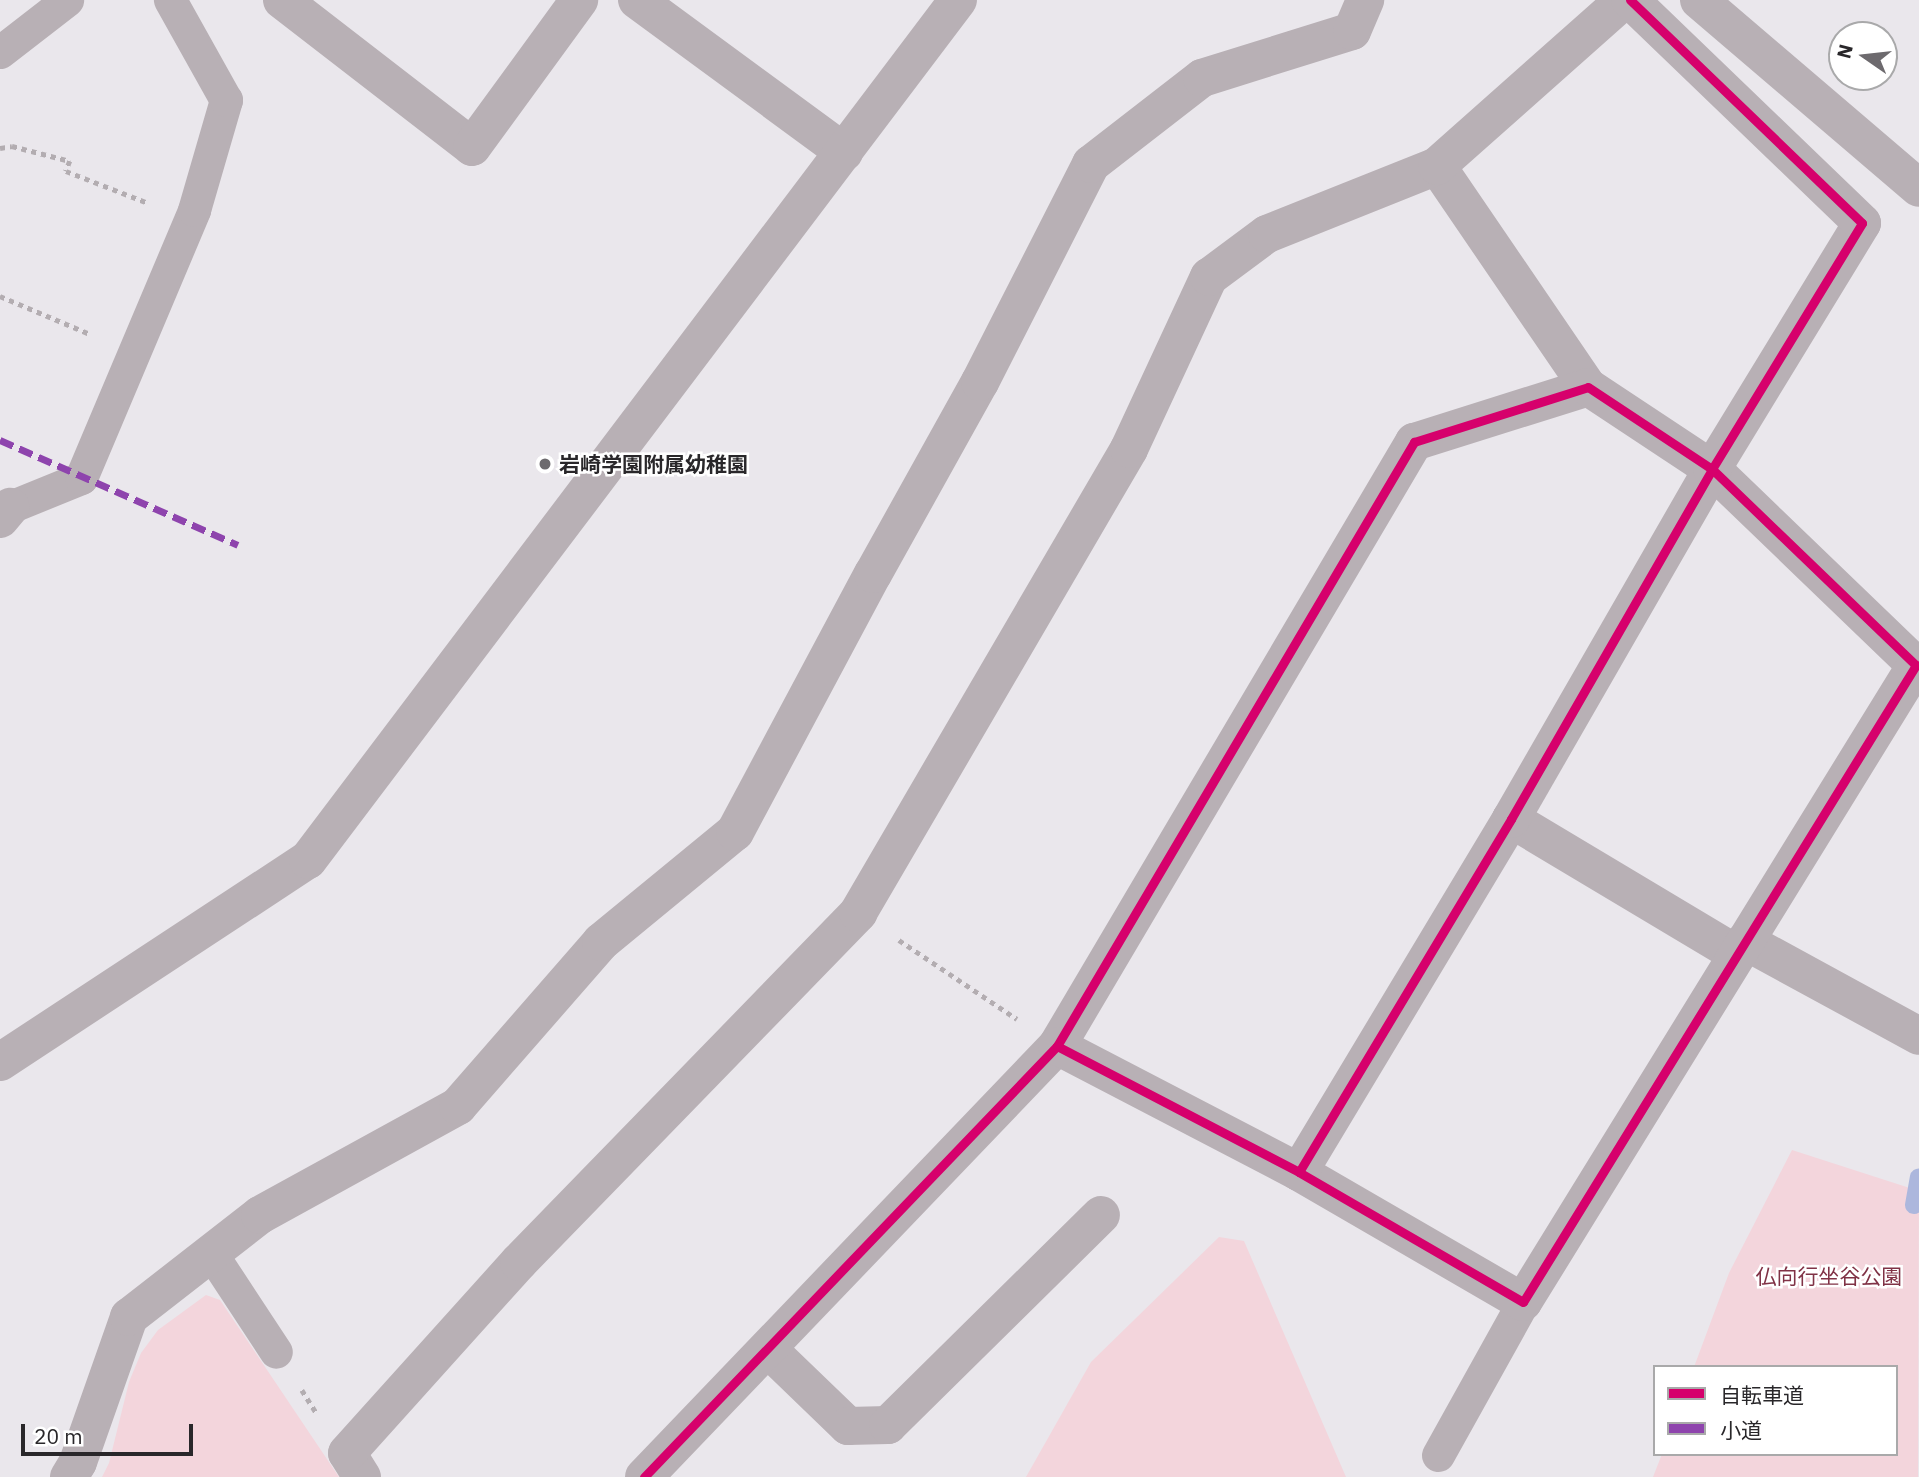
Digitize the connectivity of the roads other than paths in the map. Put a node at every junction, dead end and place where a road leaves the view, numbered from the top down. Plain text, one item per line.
1 (67, 0) edge
2 (170, 0) edge
3 (282, 0) edge
4 (579, 0) edge
5 (637, 0) edge
6 (958, 0) edge
7 (1366, 0) edge
8 (1624, 0) edge
9 (1630, 0) edge
10 (1699, 0) edge
11 (0, 52) edge
12 (844, 152) junction
13 (1437, 166) junction
14 (1919, 188) edge
15 (1588, 387) junction
16 (1713, 470) junction
17 (5, 513) edge
18 (1917, 665) edge
19 (1511, 819) junction
20 (1741, 948) junction
21 (1919, 1036) edge
22 (1057, 1046) junction
23 (0, 1062) edge
24 (1299, 1172) junction
25 (1101, 1215) dead end
26 (211, 1253) junction
27 (1523, 1302) junction
28 (768, 1349) junction
29 (276, 1352) road end
30 (1438, 1455) dead end
31 (69, 1477) edge
32 (362, 1477) edge
33 (644, 1477) edge

1 - 11 lane
2 - 17 lane
3 - 4 street
5 - 12 street
6 - 12 street
7 - 26 street
8 - 13 street
9 - 16 street
10 - 14 street
12 - 23 street
13 - 15 street
13 - 32 street
15 - 16 street
15 - 22 street
16 - 18 street
16 - 19 street
18 - 20 street
19 - 20 street
19 - 24 street
20 - 21 street
20 - 27 street
22 - 24 street
22 - 28 street
24 - 27 street
25 - 28 street
26 - 29 lane
26 - 31 street
27 - 30 lane
28 - 33 street

